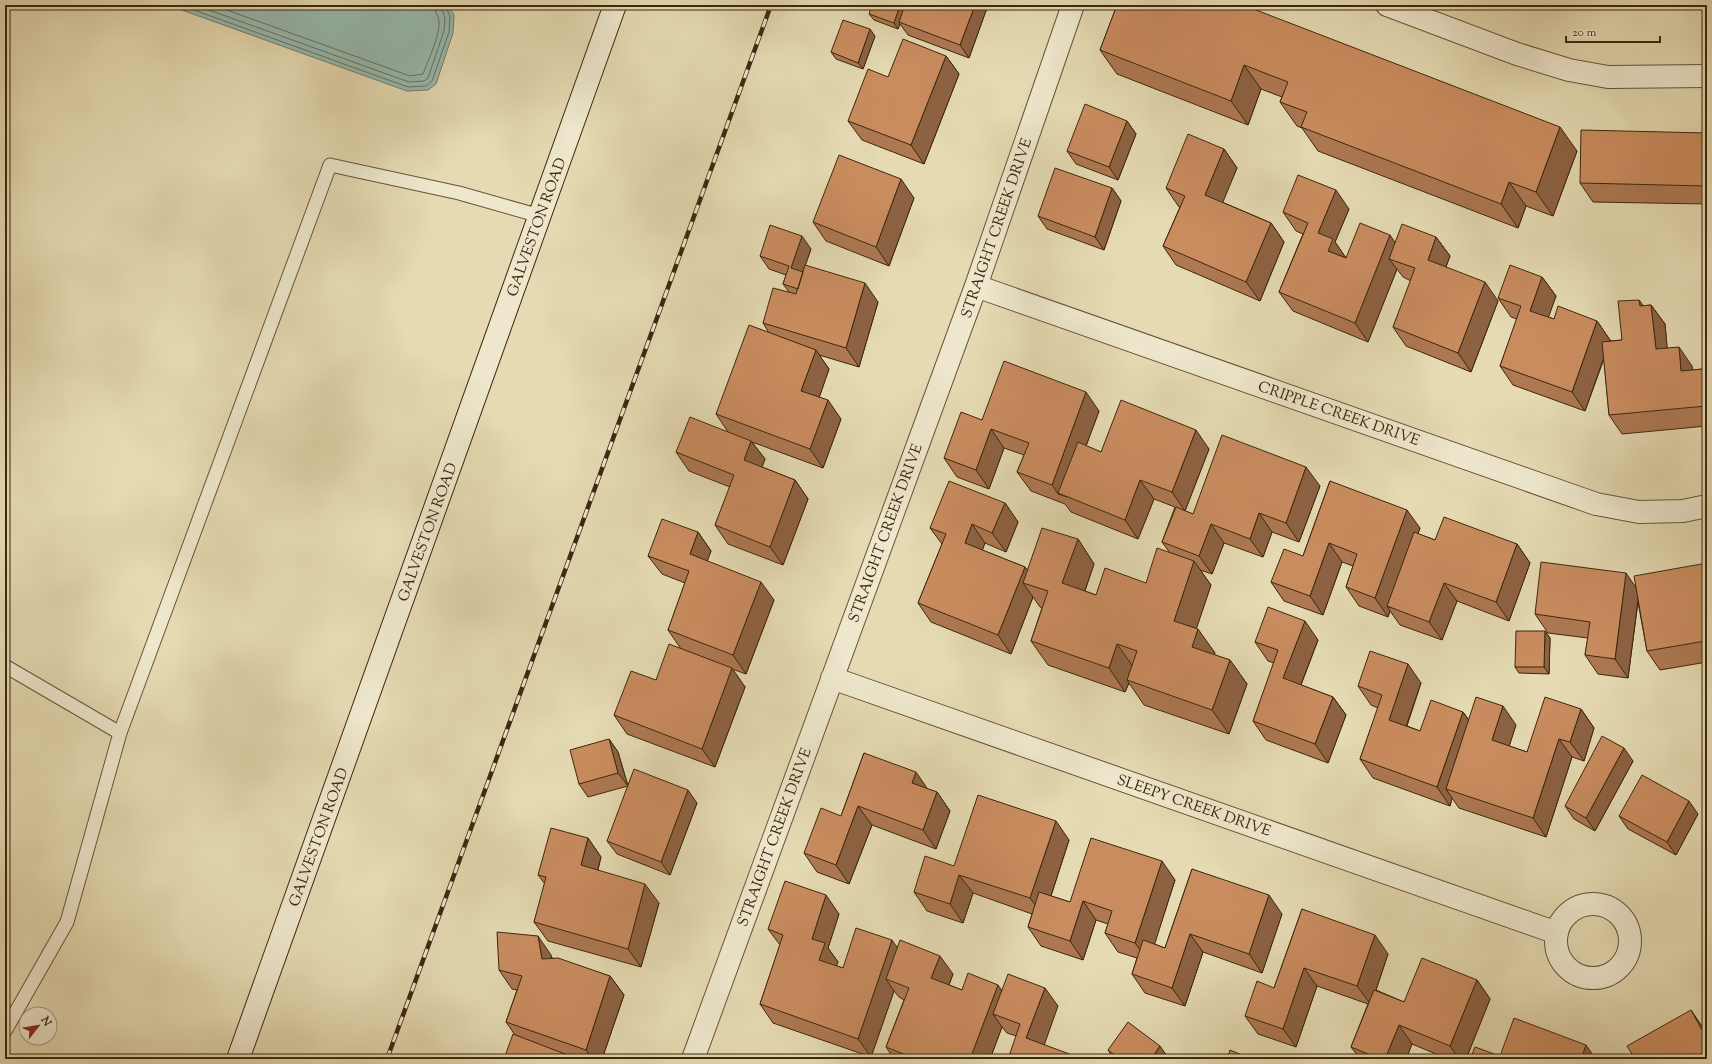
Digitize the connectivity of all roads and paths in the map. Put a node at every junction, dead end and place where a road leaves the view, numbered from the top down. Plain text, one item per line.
1 (615, 5) edge
2 (1074, 5) edge
3 (1387, 5) edge
4 (1707, 76) edge
5 (540, 216) junction
6 (976, 286) junction
7 (1707, 506) edge
8 (5, 666) edge
9 (832, 678) junction
10 (120, 733) junction
11 (1557, 933) dead end
12 (5, 1031) edge
13 (238, 1059) edge
14 (694, 1059) edge

1 - 5 street, GALVESTON ROAD
2 - 6 street, STRAIGHT CREEK DRIVE
3 - 4 street
5 - 10 lane
5 - 13 street, GALVESTON ROAD
6 - 7 street, CRIPPLE CREEK DRIVE
6 - 9 street, STRAIGHT CREEK DRIVE
8 - 10 lane
9 - 11 street, SLEEPY CREEK DRIVE
9 - 14 street, STRAIGHT CREEK DRIVE
10 - 12 lane

